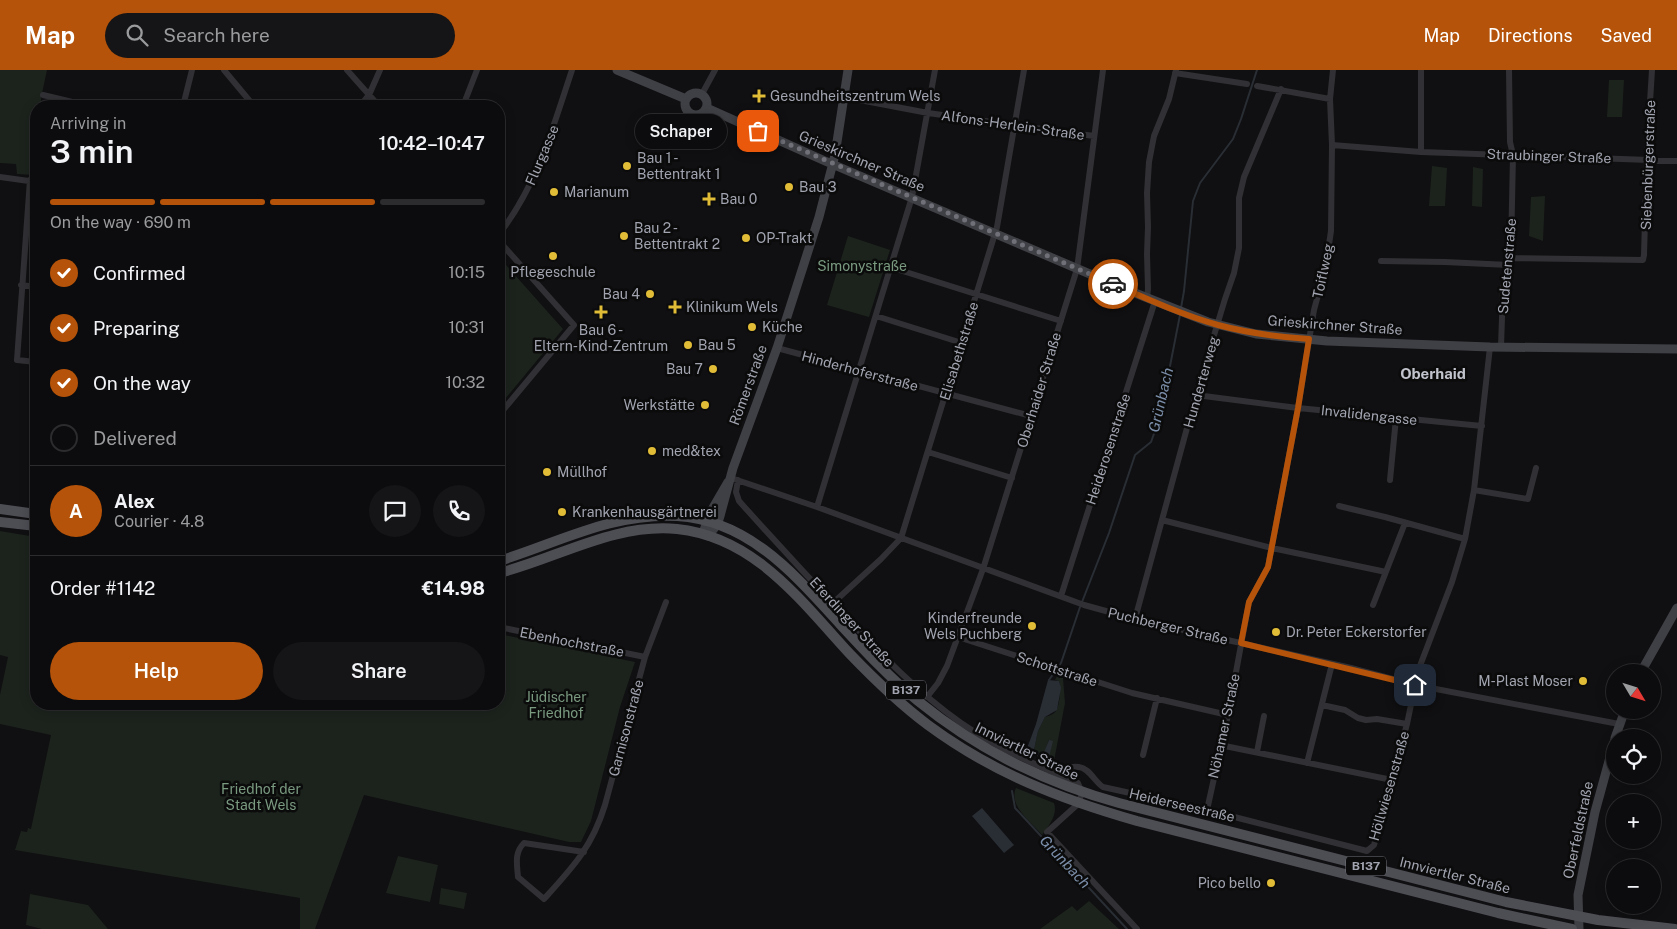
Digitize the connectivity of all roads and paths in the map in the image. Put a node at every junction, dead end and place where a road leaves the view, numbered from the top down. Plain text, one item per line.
1 (192, 70) edge
2 (224, 70) edge
3 (347, 70) edge
4 (380, 70) edge
5 (477, 70) edge
6 (572, 70) edge
7 (617, 70) edge
8 (714, 70) edge
9 (848, 70) edge
10 (936, 70) edge
11 (1024, 70) edge
12 (1103, 70) edge
13 (1333, 70) edge
14 (1421, 70) edge
15 (1509, 70) edge
16 (1652, 70) edge
17 (1176, 72) edge
18 (1247, 84) dead end
19 (1257, 86) dead end
20 (1281, 89) junction
21 (702, 94) junction
22 (43, 95) dead end
23 (369, 95) junction
24 (844, 97) junction
25 (686, 99) junction
26 (1330, 99) junction
27 (64, 100) edge
28 (184, 100) edge
29 (249, 100) edge
30 (365, 100) edge
31 (374, 100) edge
32 (465, 100) edge
33 (707, 108) junction
34 (928, 113) junction
35 (1014, 125) junction
36 (1094, 136) junction
37 (1332, 145) junction
38 (1421, 152) junction
39 (1513, 155) junction
40 (1647, 159) junction
41 (1677, 161) edge
42 (833, 164) junction
43 (0, 177) edge
44 (30, 181) edge
45 (912, 198) junction
46 (30, 207) edge
47 (505, 225) edge
48 (994, 233) junction
49 (505, 249) edge
50 (1381, 261) dead end
51 (1510, 261) junction
52 (890, 267) junction
53 (1077, 269) junction
54 (21, 285) junction
55 (30, 286) edge
56 (976, 294) junction
57 (1151, 300) junction
58 (876, 316) junction
59 (1061, 321) junction
60 (1217, 325) junction
61 (1309, 339) junction
62 (962, 343) junction
63 (1490, 346) junction
64 (1500, 347) junction
65 (777, 348) junction
66 (1677, 349) edge
67 (30, 361) edge
68 (859, 370) junction
69 (945, 394) junction
70 (1196, 395) junction
71 (505, 408) edge
72 (1298, 408) junction
73 (1030, 416) junction
74 (1396, 418) junction
75 (1482, 426) junction
76 (928, 452) junction
77 (1536, 468) dead end
78 (1012, 478) junction
79 (734, 479) junction
80 (1390, 480) dead end
81 (1474, 490) junction
82 (1340, 506) dead end
83 (817, 507) junction
84 (0, 509) edge
85 (30, 513) edge
86 (707, 520) junction
87 (1162, 520) junction
88 (0, 522) edge
89 (1405, 523) junction
90 (30, 525) edge
91 (717, 525) junction
92 (706, 535) junction
93 (901, 538) junction
94 (1465, 539) junction
95 (1272, 548) junction
96 (505, 559) edge
97 (983, 569) junction
98 (505, 572) edge
99 (1386, 572) junction
100 (1061, 596) junction
101 (666, 602) dead end
102 (833, 603) junction
103 (1373, 605) dead end
104 (1677, 608) edge
105 (1135, 619) junction
106 (505, 628) edge
107 (958, 637) junction
108 (1241, 643) junction
109 (645, 657) junction
110 (1332, 664) junction
111 (1646, 664) edge
112 (1415, 685) junction
113 (927, 697) junction
114 (1157, 698) junction
115 (1322, 705) junction
116 (1228, 715) junction
117 (1264, 716) dead end
118 (1621, 719) edge
119 (1407, 724) junction
120 (1619, 724) junction
121 (1618, 729) edge
122 (1220, 745) junction
123 (1257, 752) junction
124 (1143, 755) dead end
125 (1307, 763) junction
126 (1606, 767) edge
127 (1047, 770) junction
128 (1392, 780) junction
129 (1082, 793) junction
130 (1078, 804) junction
131 (1207, 810) junction
132 (1367, 851) joint
133 (584, 852) junction
134 (1578, 916) junction
135 (1137, 929) edge
136 (1572, 929) edge
137 (1579, 929) edge
138 (1675, 929) edge

1 - 28 street
2 - 29 street
3 - 23 street
4 - 23 street
5 - 32 street
6 - 47 street, Flurgasse
7 - 25 main road
8 - 21 street
9 - 24 main road, Römerstraße
10 - 34 street
11 - 35 street, Elisabethstraße
12 - 36 street, Oberhaider Straße
13 - 26 street, Toiflweg
14 - 38 street
15 - 39 street, Sudetenstraße
16 - 40 street, Siebenbürgerstraße
17 - 18 street
17 - 57 street, Heiderosenstraße
19 - 20 street
20 - 26 street
20 - 60 street, Hunderterweg
21 - 25 main road
21 - 33 main road
22 - 27 street
23 - 30 street
23 - 31 street
24 - 34 street, Alfons-Herlein-Straße
24 - 42 main road, Römerstraße
25 - 33 main road
26 - 37 street, Toiflweg
33 - 42 main road, Grieskirchner Straße
34 - 35 street, Alfons-Herlein-Straße
34 - 45 street
35 - 36 street, Alfons-Herlein-Straße
35 - 48 street, Elisabethstraße
36 - 53 street, Oberhaider Straße
37 - 38 street, Straubinger Straße
37 - 61 street, Toiflweg
38 - 39 street, Straubinger Straße
39 - 40 street, Straubinger Straße
39 - 51 street, Sudetenstraße
40 - 41 street, Straubinger Straße
40 - 51 street, Siebenbürgerstraße
42 - 45 main road, Grieskirchner Straße
42 - 65 main road, Römerstraße
43 - 44 street
45 - 48 main road, Grieskirchner Straße
45 - 52 street
46 - 54 street
48 - 53 main road, Grieskirchner Straße
48 - 56 street, Elisabethstraße
49 - 71 street
50 - 51 street
51 - 64 street, Sudetenstraße
52 - 56 street
52 - 58 street
53 - 57 main road, Grieskirchner Straße
53 - 59 street, Oberhaider Straße
54 - 55 street
54 - 67 street
56 - 59 street
56 - 62 street, Elisabethstraße
57 - 60 main road, Grieskirchner Straße
57 - 100 street, Heiderosenstraße
58 - 62 street
58 - 68 street
59 - 73 street, Oberhaider Straße
60 - 61 main road, Grieskirchner Straße
60 - 70 street, Hunderterweg
61 - 63 main road, Grieskirchner Straße
61 - 72 street, Toiflweg
62 - 69 street, Elisabethstraße
63 - 64 main road, Grieskirchner Straße
63 - 75 street, Höllwiesenstraße
64 - 66 main road, Grieskirchner Straße
65 - 68 street, Hinderhoferstraße
65 - 79 main road, Römerstraße
68 - 69 street, Hinderhoferstraße
68 - 83 street
69 - 73 street, Hinderhoferstraße
69 - 76 street, Elisabethstraße
70 - 72 street, Invalidengasse
70 - 87 street, Hunderterweg
72 - 74 street, Invalidengasse
72 - 95 street, Toiflweg
73 - 78 street, Oberhaider Straße
74 - 75 street, Invalidengasse
74 - 80 street
75 - 81 street, Höllwiesenstraße
76 - 78 street
76 - 93 street, Elisabethstraße
77 - 81 street
78 - 97 street, Oberhaider Straße
79 - 83 street, Puchberger Straße
79 - 86 main road, Römerstraße
79 - 91 main road, Römerstraße
79 - 102 street, Eferdinger Straße
81 - 94 street, Höllwiesenstraße
82 - 89 street
83 - 93 street, Puchberger Straße
84 - 85 main road
86 - 91 main road, Innviertler Straße / B137
86 - 92 main road, Römerstraße
86 - 96 main road, Innviertler Straße / B137
87 - 95 street
87 - 105 street, Hunderterweg
88 - 90 main road
89 - 94 street
89 - 99 street
91 - 92 main road, Römerstraße
91 - 129 main road, Innviertler Straße / B137
92 - 98 main road, Innviertler Straße / B137
92 - 130 main road, Innviertler Straße / B137
93 - 97 street, Puchberger Straße
93 - 102 street, Elisabethstraße
94 - 112 street, Höllwiesenstraße
95 - 99 street
95 - 108 street, Toiflweg
97 - 100 street, Puchberger Straße
97 - 107 street, Oberhaider Straße
99 - 103 street
100 - 105 street, Puchberger Straße
101 - 109 street, Garnisonstraße
102 - 113 street, Eferdinger Straße
104 - 111 main road
105 - 108 street, Puchberger Straße
106 - 109 street, Ebenhochstraße
107 - 113 street, Oberhaider Straße
107 - 114 street, Schottstraße
108 - 110 street, Puchberger Straße
108 - 116 street, Nöhamer Straße
109 - 133 street, Garnisonstraße
110 - 112 street, Puchberger Straße
110 - 115 street
112 - 119 street, Höllwiesenstraße
112 - 120 street, Puchberger Straße
113 - 127 street, Eferdinger Straße
114 - 116 street, Schottstraße
114 - 124 street
115 - 119 street
115 - 125 street
116 - 122 street, Nöhamer Straße
117 - 123 street
118 - 120 main road, Oberfeldstraße
119 - 128 street, Höllwiesenstraße
120 - 121 main road, Oberfeldstraße
122 - 123 street
122 - 131 street, Nöhamer Straße
123 - 125 street
125 - 128 street
126 - 134 main road, Oberfeldstraße
127 - 129 street
127 - 131 street, Heiderseestraße
128 - 132 street, Höllwiesenstraße
129 - 130 street
129 - 134 main road, Innviertler Straße / B137
130 - 135 street
130 - 136 main road, Innviertler Straße / B137
131 - 132 street, Heiderseestraße
133 - 133 street, Garnisonstraße
134 - 137 main road, Oberfeldstraße
134 - 138 main road, Innviertler Straße / B137

